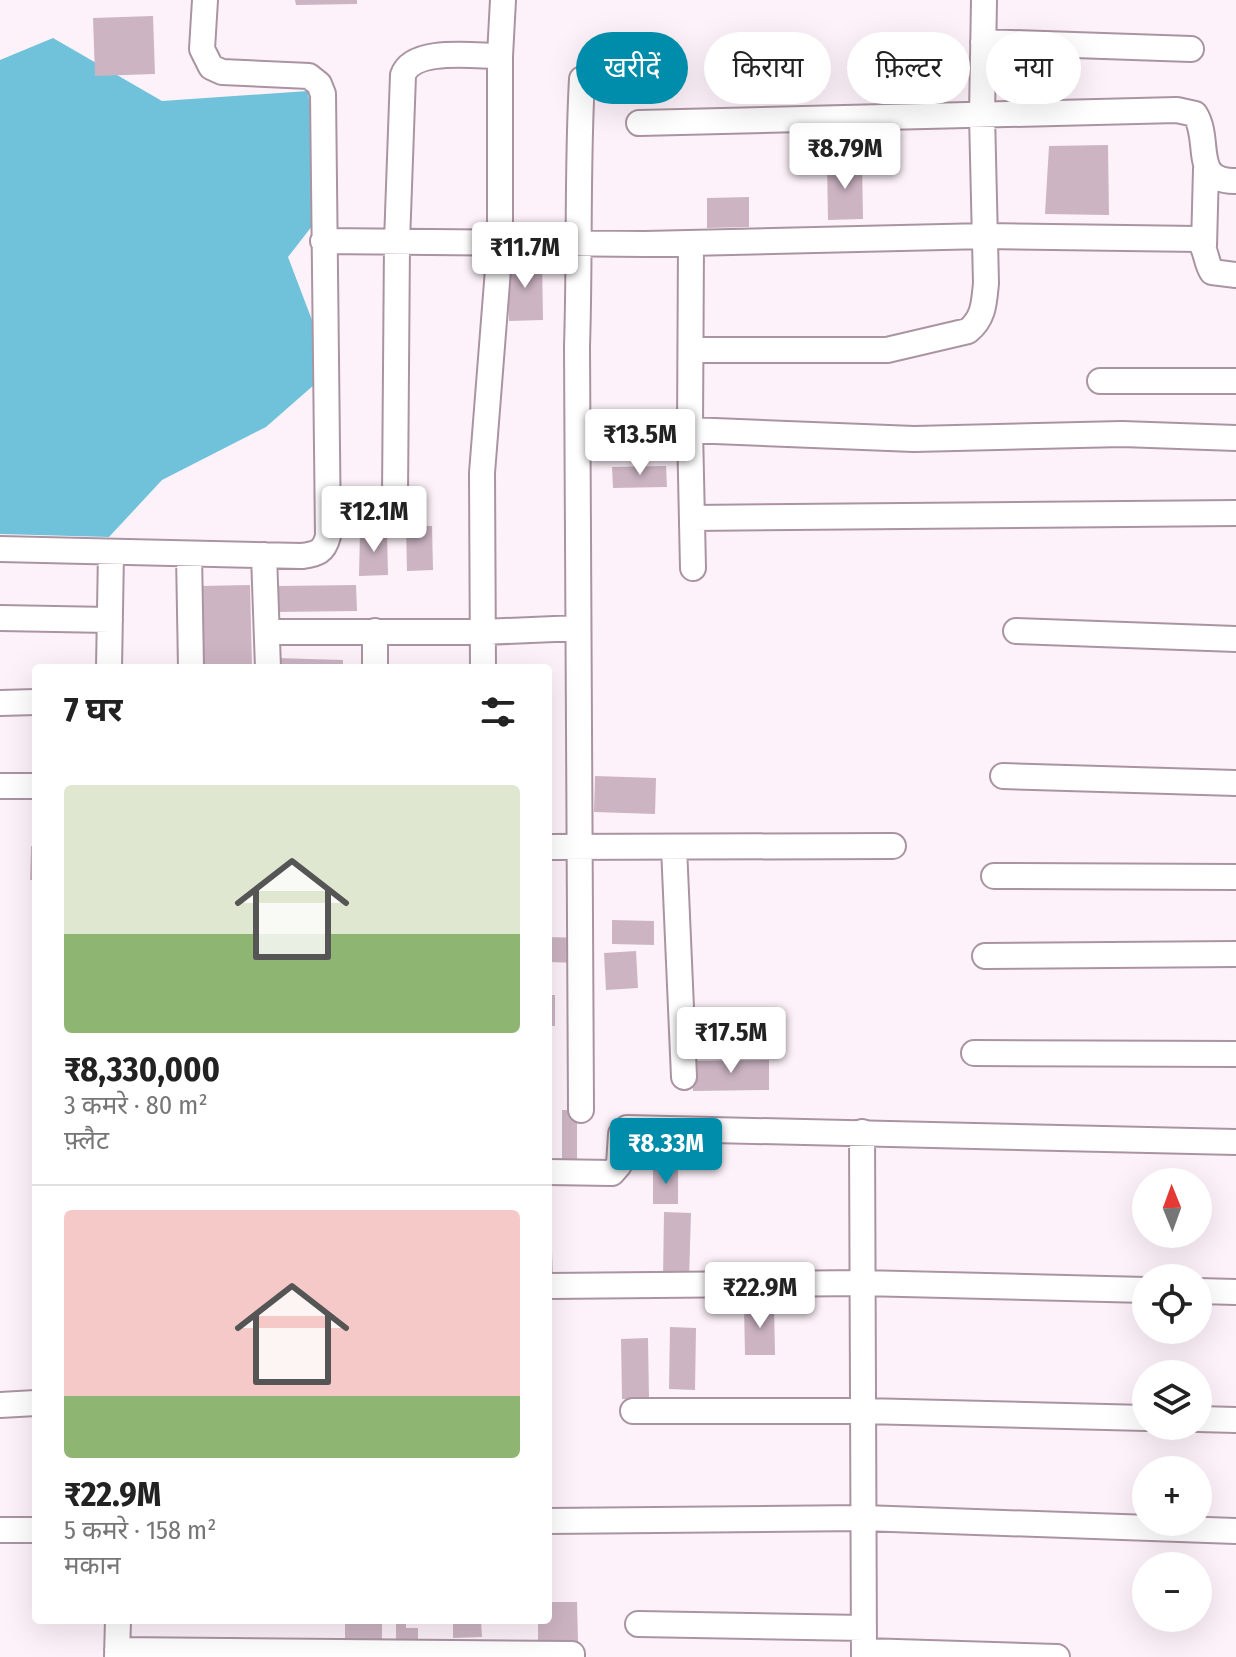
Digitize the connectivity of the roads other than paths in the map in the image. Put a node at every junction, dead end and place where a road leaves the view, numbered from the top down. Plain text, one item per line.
1 (205, 0) edge
2 (503, 0) edge
3 (984, 0) edge
4 (983, 42) junction
5 (1191, 49) dead end
6 (500, 56) junction
7 (581, 104) edge
8 (982, 115) junction
9 (639, 123) dead end
10 (1206, 169) junction
11 (1236, 181) edge
12 (986, 236) junction
13 (323, 241) junction
14 (397, 242) junction
15 (580, 242) junction
16 (691, 243) junction
17 (500, 244) junction
18 (1204, 246) junction
19 (1236, 275) edge
20 (691, 350) junction
21 (1100, 381) dead end
22 (1236, 381) edge
23 (690, 430) junction
24 (1236, 438) edge
25 (1236, 513) edge
26 (328, 518) junction
27 (693, 518) junction
28 (0, 549) edge
29 (111, 552) junction
30 (189, 554) junction
31 (264, 555) junction
32 (693, 568) dead end
33 (0, 618) edge
34 (110, 620) junction
35 (578, 628) junction
36 (375, 631) junction
37 (1016, 631) dead end
38 (267, 632) junction
39 (483, 632) junction
40 (1236, 639) edge
41 (109, 664) edge
42 (191, 664) edge
43 (268, 664) edge
44 (375, 664) edge
45 (483, 664) edge
46 (32, 702) edge
47 (0, 703) edge
48 (1003, 776) dead end
49 (1236, 783) edge
50 (0, 786) edge
51 (32, 786) edge
52 (893, 846) dead end
53 (552, 847) edge
54 (674, 847) junction
55 (581, 848) junction
56 (994, 876) dead end
57 (1236, 877) edge
58 (1236, 954) edge
59 (985, 956) dead end
60 (974, 1053) dead end
61 (1236, 1054) edge
62 (684, 1077) dead end
63 (581, 1110) dead end
64 (862, 1132) junction
65 (1236, 1142) edge
66 (552, 1172) edge
67 (861, 1283) junction
68 (552, 1286) edge
69 (1132, 1290) edge
70 (1212, 1291) edge
71 (1236, 1292) edge
72 (32, 1403) edge
73 (0, 1405) edge
74 (633, 1411) dead end
75 (863, 1411) junction
76 (1132, 1418) edge
77 (1212, 1419) edge
78 (1236, 1420) edge
79 (863, 1518) junction
80 (552, 1521) edge
81 (0, 1530) edge
82 (32, 1530) edge
83 (1236, 1531) edge
84 (118, 1624) edge
85 (638, 1624) dead end
86 (864, 1645) edge
87 (117, 1654) edge
88 (572, 1657) edge
89 (1057, 1657) edge

1 - 13 street
2 - 6 street
3 - 4 street
4 - 5 street
4 - 8 street
6 - 14 street
6 - 17 street
7 - 15 street
8 - 9 street
8 - 10 street
8 - 12 street
10 - 11 street
10 - 18 street
12 - 16 street
12 - 18 street
12 - 20 street
13 - 14 street
13 - 26 street
14 - 17 street
14 - 26 street
15 - 16 street
15 - 17 street
15 - 35 street
16 - 20 street
17 - 39 street
18 - 19 street
20 - 23 street
21 - 22 street
23 - 24 street
23 - 27 street
25 - 27 street
26 - 31 street
27 - 32 street
28 - 29 street
29 - 30 street
29 - 34 street
30 - 31 street
30 - 42 street
31 - 38 street
33 - 34 street
34 - 41 street
35 - 39 street
35 - 55 street
36 - 38 street
36 - 39 street
36 - 44 street
37 - 40 street
38 - 43 street
39 - 45 street
46 - 47 street
48 - 49 street
50 - 51 street
52 - 54 street
53 - 55 street
54 - 55 street
54 - 62 street
55 - 63 street
56 - 57 street
58 - 59 street
60 - 61 street
64 - 65 street
64 - 66 street
64 - 67 street
67 - 68 street
67 - 69 street
67 - 75 street
70 - 71 street
72 - 73 street
74 - 75 street
75 - 76 street
75 - 79 street
77 - 78 street
79 - 80 street
79 - 83 street
79 - 86 street
81 - 82 street
84 - 87 street
85 - 86 street
86 - 89 street
87 - 88 street

